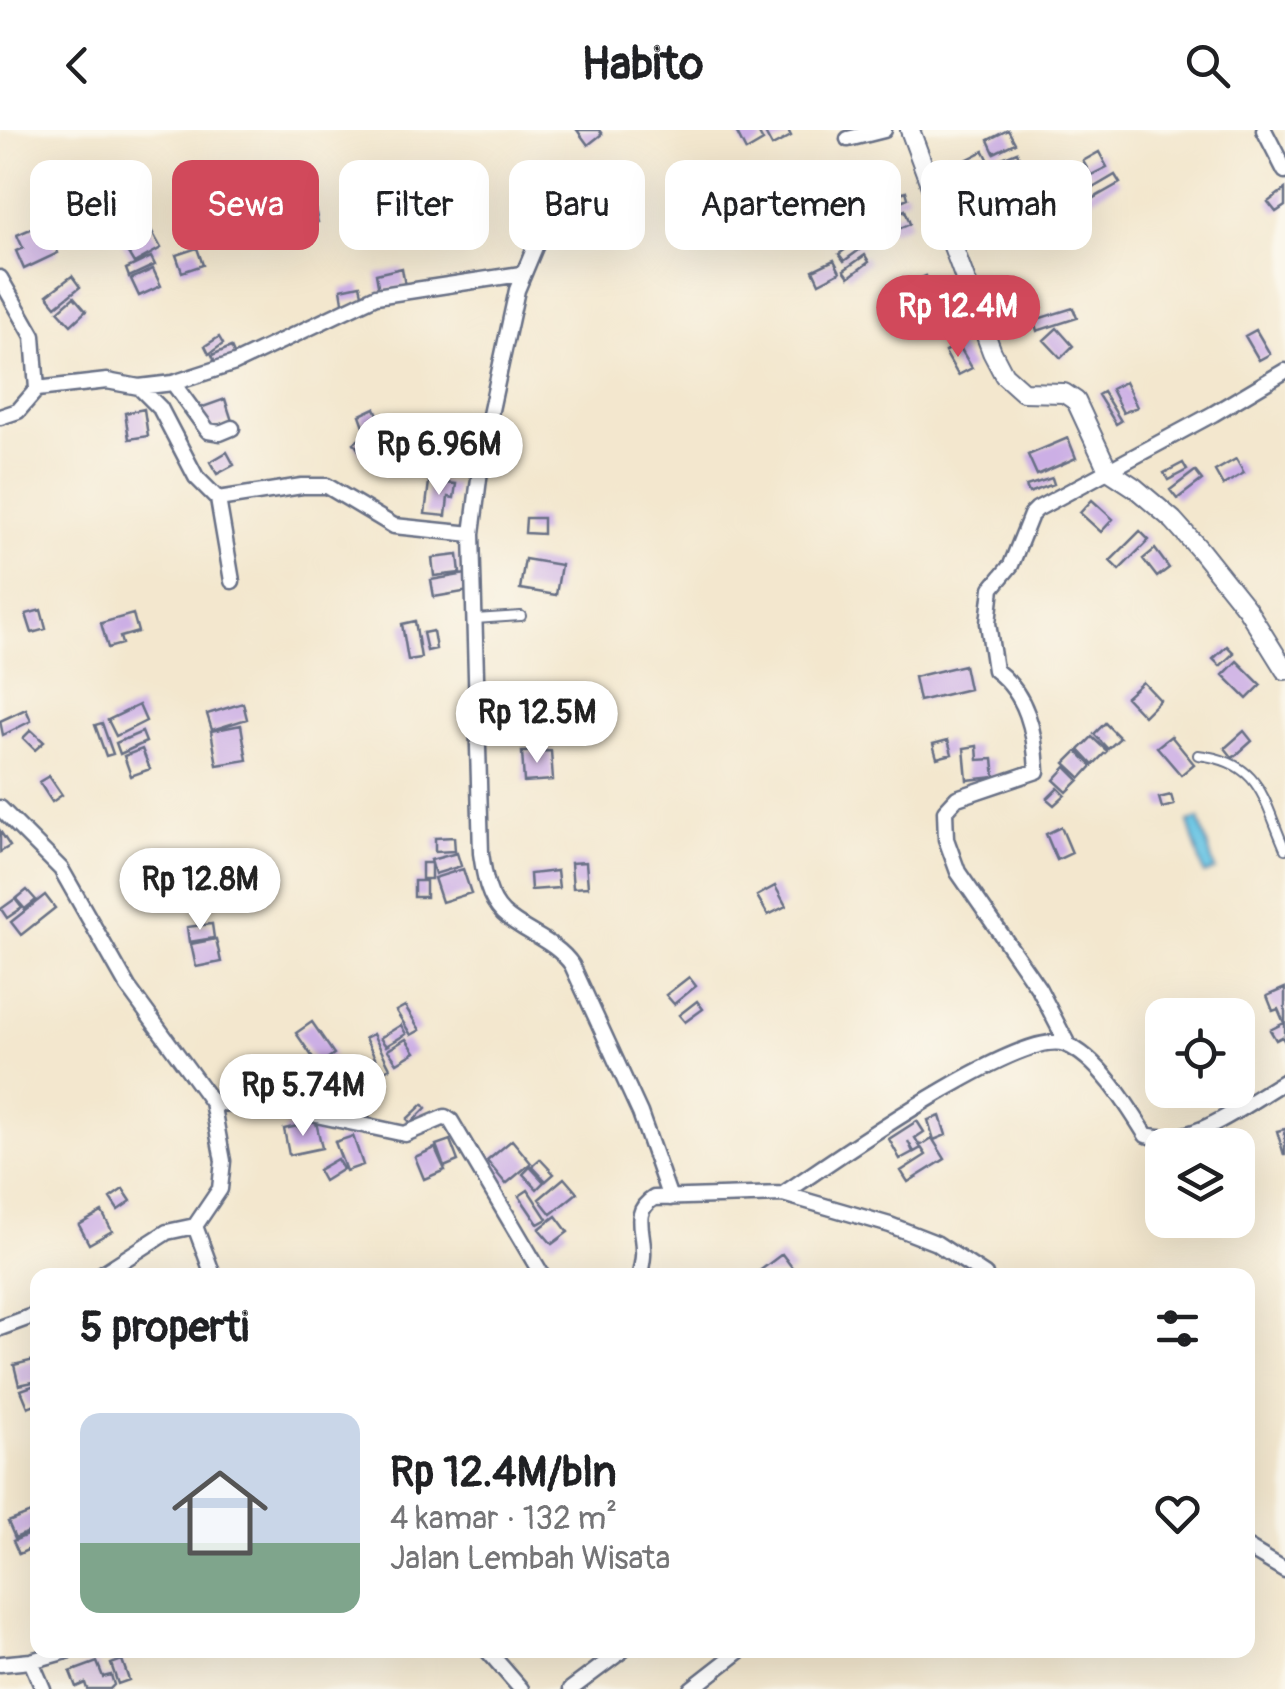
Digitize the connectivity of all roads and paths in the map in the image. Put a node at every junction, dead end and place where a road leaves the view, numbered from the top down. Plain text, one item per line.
1 (884, 130) edge
2 (910, 130) edge
3 (1264, 130) edge
4 (848, 139) dead end
5 (1285, 171) edge
6 (533, 250) edge
7 (521, 274) junction
8 (0, 278) edge
9 (1285, 370) edge
10 (173, 384) junction
11 (138, 387) junction
12 (37, 390) junction
13 (0, 417) edge
14 (232, 428) dead end
15 (1108, 470) junction
16 (218, 499) junction
17 (472, 534) junction
18 (232, 581) dead end
19 (521, 616) dead end
20 (474, 619) junction
21 (1285, 670) edge
22 (1198, 755) dead end
23 (0, 808) edge
24 (1285, 848) edge
25 (1068, 1045) junction
26 (1285, 1081) edge
27 (212, 1102) junction
28 (783, 1194) junction
29 (670, 1198) junction
30 (195, 1226) junction
31 (111, 1268) edge
32 (210, 1268) edge
33 (538, 1268) edge
34 (641, 1268) edge
35 (974, 1268) edge
36 (30, 1317) edge
37 (0, 1328) edge
38 (1255, 1552) edge
39 (1285, 1570) edge
40 (41, 1658) edge
41 (495, 1658) edge
42 (613, 1658) edge
43 (732, 1658) edge
44 (30, 1661) junction
45 (0, 1664) edge
46 (43, 1689) edge
47 (522, 1689) edge
48 (572, 1689) edge
49 (691, 1689) edge

1 - 4 street
2 - 15 street
3 - 5 street
6 - 7 street
7 - 10 street
7 - 17 street
8 - 12 street
9 - 15 street
10 - 11 street
10 - 14 street
11 - 12 street
11 - 16 street
12 - 13 street
15 - 21 street
15 - 25 street
16 - 17 street
16 - 18 street
17 - 20 street
19 - 20 lane
20 - 29 street
22 - 24 lane
23 - 27 street
25 - 26 street
25 - 28 street
27 - 30 street
27 - 33 street
28 - 29 street
28 - 35 street
29 - 34 street
30 - 31 street
30 - 32 street
36 - 37 street
38 - 39 street
40 - 44 street
41 - 47 street
42 - 48 street
43 - 49 street
44 - 45 street
44 - 46 street

